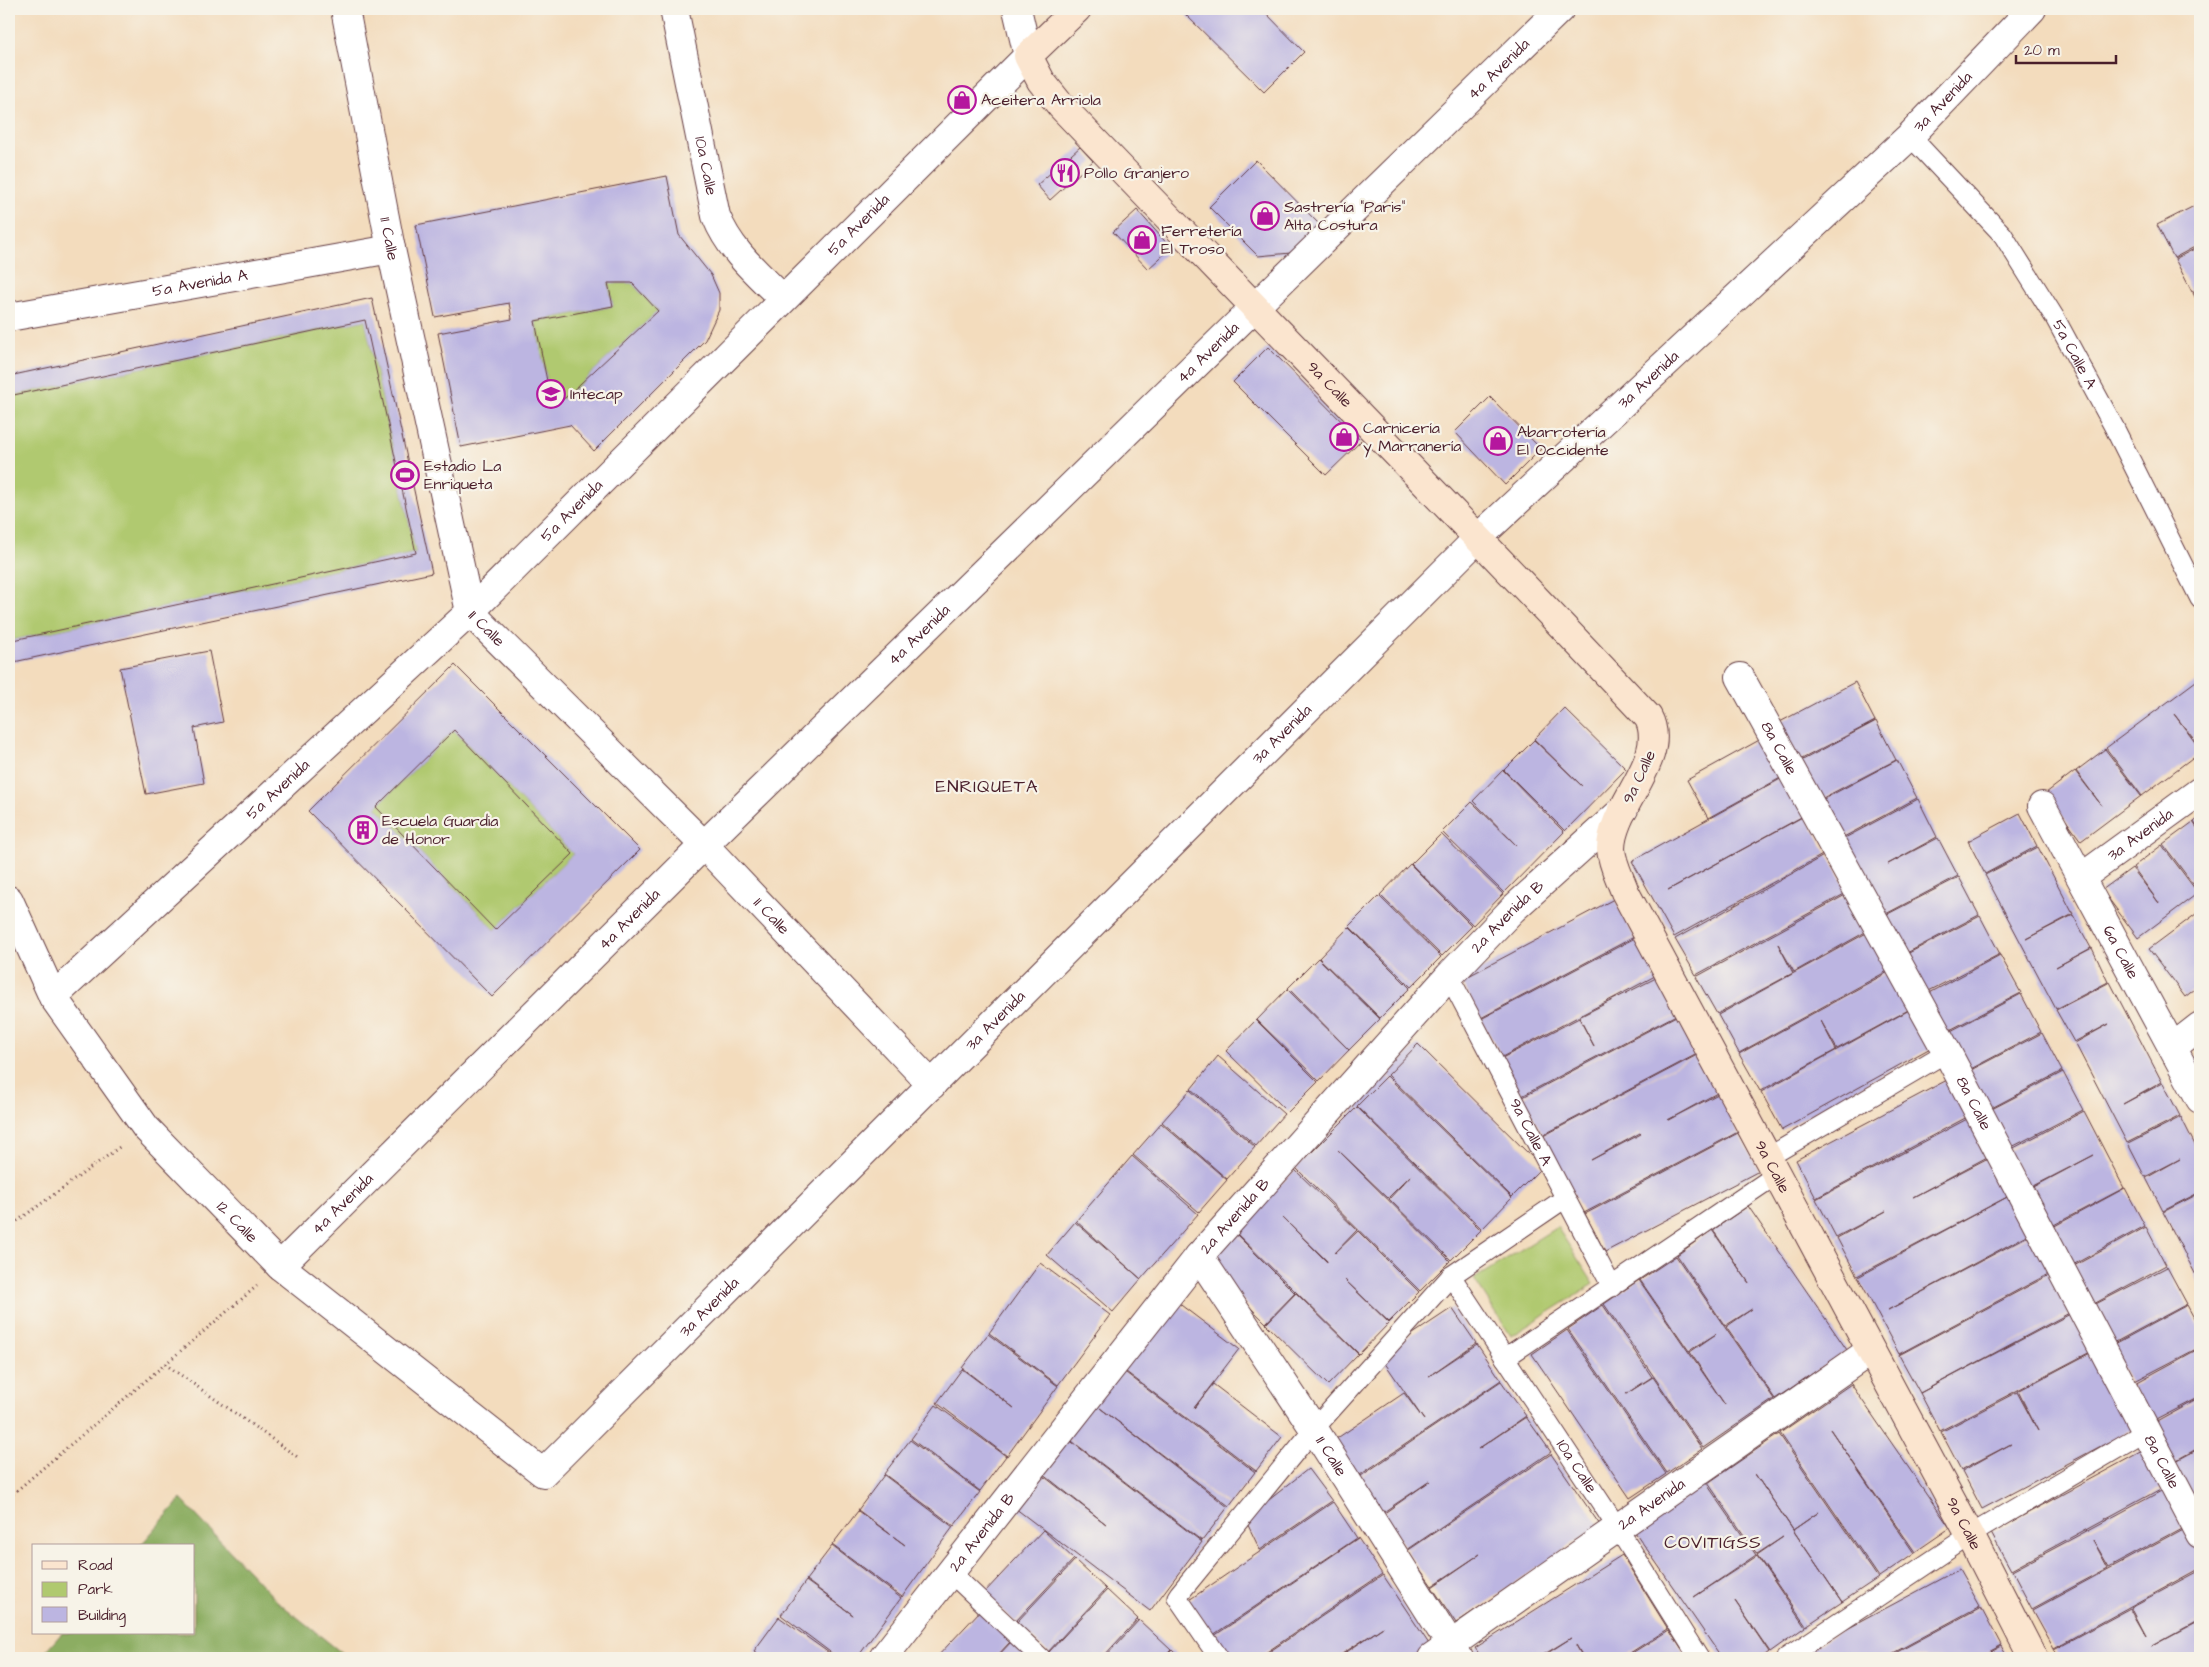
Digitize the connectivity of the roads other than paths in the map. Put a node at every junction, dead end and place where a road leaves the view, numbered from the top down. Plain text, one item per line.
1 (345, 9) edge
2 (674, 9) edge
3 (1017, 9) edge
4 (1077, 9) edge
5 (1560, 9) edge
6 (2032, 9) edge
7 (1028, 56) junction
8 (1910, 136) junction
9 (391, 249) junction
10 (783, 299) junction
11 (1253, 307) junction
12 (9, 317) edge
13 (1479, 537) junction
14 (2200, 599) edge
15 (470, 612) junction
16 (1740, 677) dead end
17 (2200, 791) edge
18 (2042, 806) dead end
19 (1624, 809) junction
20 (704, 845) junction
21 (2082, 877) junction
22 (9, 900) edge
23 (1449, 976) junction
24 (52, 997) junction
25 (2200, 1026) edge
26 (2172, 1047) junction
27 (1947, 1052) junction
28 (932, 1085) junction
29 (2200, 1099) edge
30 (1772, 1167) junction
31 (1564, 1199) junction
32 (1199, 1256) junction
33 (280, 1266) junction
34 (1451, 1276) junction
35 (1612, 1287) junction
36 (1870, 1351) junction
37 (1505, 1358) junction
38 (1314, 1429) junction
39 (2147, 1431) junction
40 (543, 1473) joint
41 (1617, 1527) junction
42 (2200, 1534) edge
43 (1970, 1535) junction
44 (950, 1572) junction
45 (1447, 1654) edge
46 (1793, 1656) edge
47 (883, 1658) edge
48 (1041, 1658) edge
49 (1219, 1658) edge
50 (1699, 1658) edge
51 (2033, 1658) edge

1 - 9 street, 11 Calle
2 - 10 street, 10a Calle
3 - 7 street, 9a Calle
4 - 7 main road, 5a Avenida
5 - 11 street, 4a Avenida
6 - 8 street, 3a Avenida
7 - 10 street, 5a Avenida
7 - 11 main road, 9a Calle
8 - 13 street, 3a Avenida
8 - 14 lane, 5a Calle A
9 - 12 street, 5a Avenida A
9 - 15 street, 11 Calle
10 - 15 street, 5a Avenida
11 - 13 main road, 9a Calle
11 - 20 street, 4a Avenida
13 - 19 main road, 9a Calle
13 - 28 street, 3a Avenida
15 - 20 street, 11 Calle
15 - 24 street, 5a Avenida
16 - 27 street, 8a Calle
17 - 21 street, 3a Avenida
18 - 21 street, 6a Calle
19 - 23 street, 2a Avenida B
19 - 30 main road, 9a Calle
20 - 28 street, 11 Calle
20 - 33 street, 4a Avenida
21 - 26 street, 6a Calle
22 - 24 street, 12 Calle
23 - 31 lane, 9a Calle A
23 - 32 street, 2a Avenida B
24 - 33 street, 12 Calle
25 - 26 street
26 - 29 street, 6a Calle
27 - 30 lane
27 - 39 street, 8a Calle
28 - 40 street, 3a Avenida
30 - 35 lane
30 - 36 main road, 9a Calle
31 - 34 lane
31 - 35 lane, 9a Calle A
32 - 38 street, 11 Calle
32 - 44 street, 2a Avenida B
33 - 40 street, 12 Calle
34 - 37 lane, 10a Calle
34 - 38 lane
35 - 37 lane
36 - 41 street, 2a Avenida
36 - 43 main road, 9a Calle
37 - 41 lane, 10a Calle
38 - 45 street, 11 Calle
38 - 49 lane
39 - 42 street, 8a Calle
39 - 43 lane
41 - 45 street, 2a Avenida
41 - 50 lane, 10a Calle
43 - 46 lane
43 - 51 main road, 9a Calle
44 - 47 street, 2a Avenida B
44 - 48 lane

